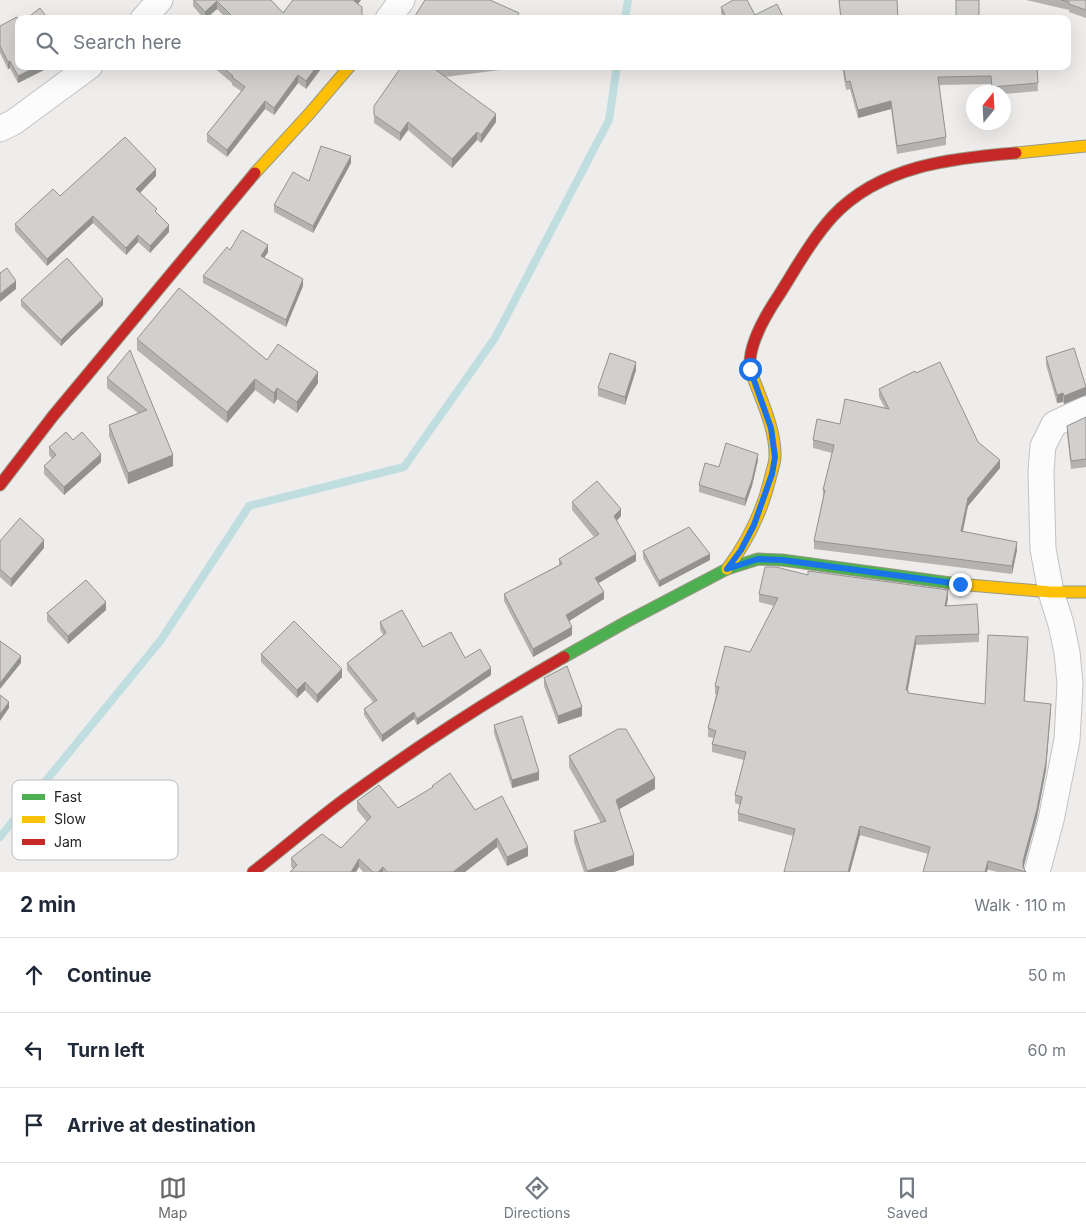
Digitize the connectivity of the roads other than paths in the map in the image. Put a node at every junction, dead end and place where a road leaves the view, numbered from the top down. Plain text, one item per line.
1 (160, 0) edge
2 (402, 0) edge
3 (146, 15) edge
4 (391, 15) edge
5 (86, 70) edge
6 (347, 70) edge
7 (0, 129) edge
8 (1086, 146) edge
9 (1086, 409) edge
10 (0, 485) edge
11 (727, 569) junction
12 (1051, 592) junction
13 (1086, 592) edge
14 (263, 869) edge
15 (1037, 872) edge

1 - 3 street
2 - 4 street
5 - 7 street
6 - 10 street
8 - 11 street
9 - 12 street
11 - 12 street
11 - 14 street
12 - 13 street
12 - 15 street

